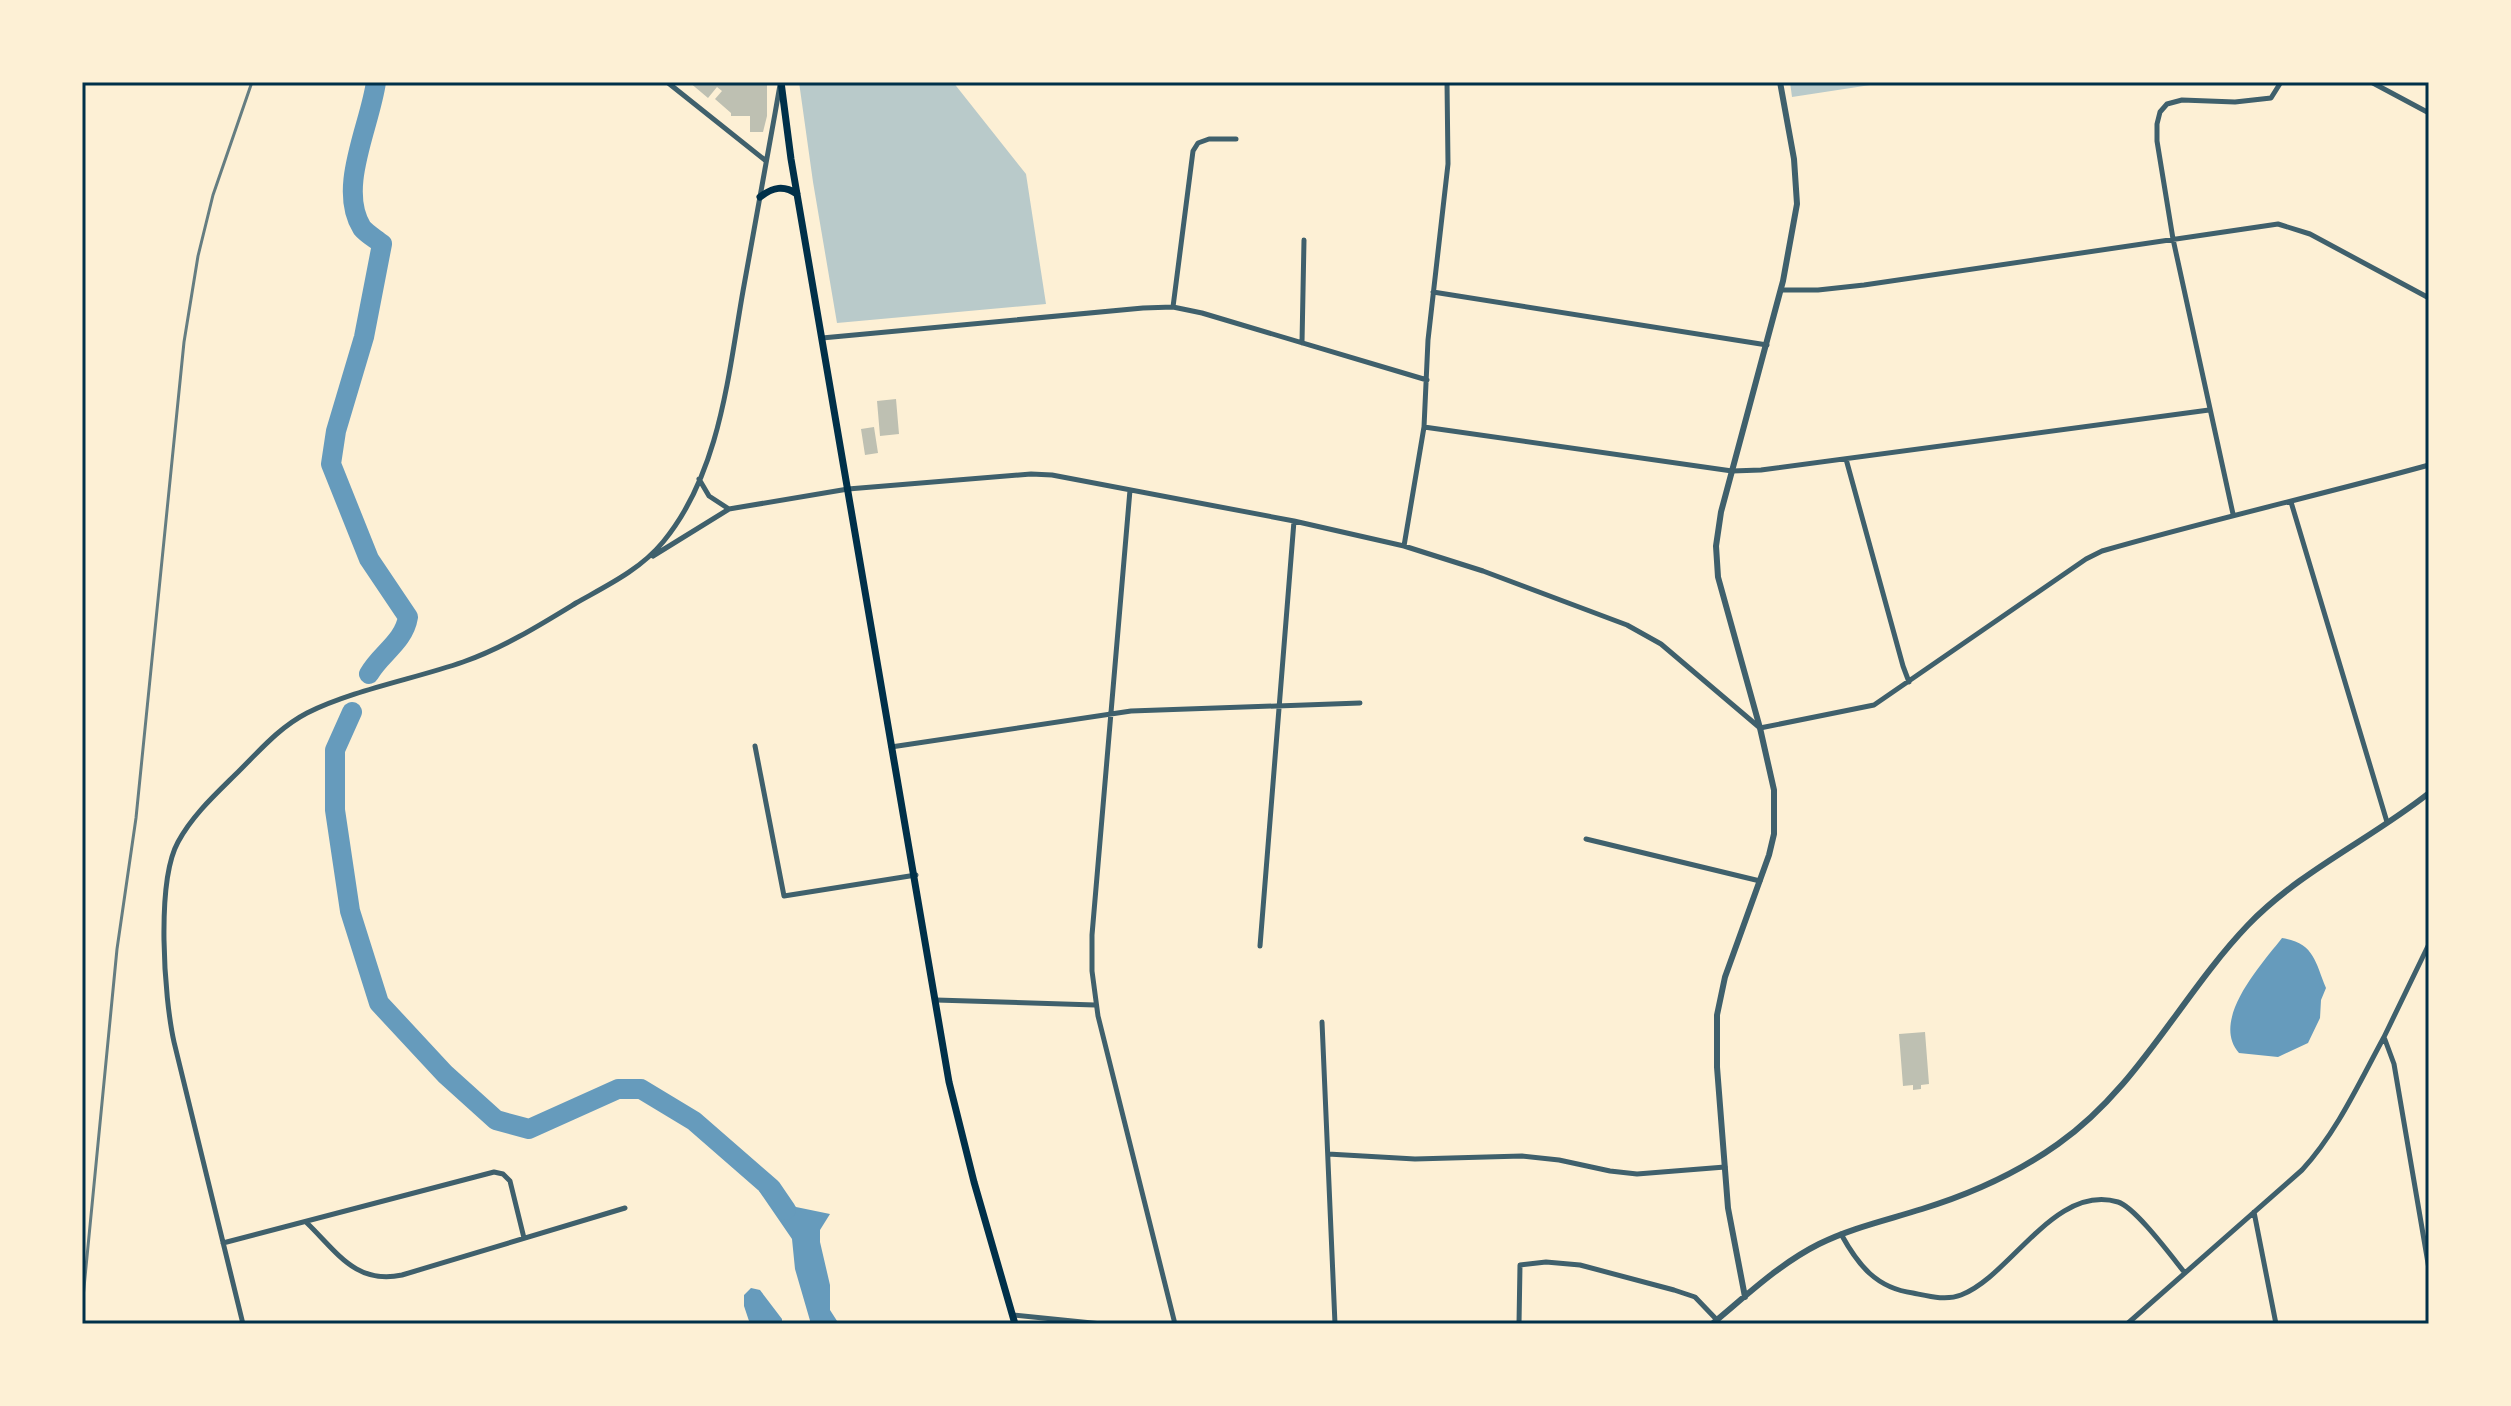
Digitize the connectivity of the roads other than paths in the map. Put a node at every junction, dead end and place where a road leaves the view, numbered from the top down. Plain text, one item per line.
1 (667, 82) edge
2 (780, 82) edge
3 (1447, 82) edge
4 (1780, 82) edge
5 (2281, 82) edge
6 (2371, 82) edge
7 (2429, 113) edge
8 (1236, 139) dead end
9 (766, 161) junction
10 (798, 195) junction
11 (760, 197) junction
12 (2173, 239) junction
13 (1304, 240) dead end
14 (1781, 290) junction
15 (1433, 292) junction
16 (2429, 298) edge
17 (1173, 307) junction
18 (822, 338) junction
19 (1302, 343) junction
20 (1767, 345) junction
21 (1427, 380) junction
22 (2209, 410) junction
23 (1424, 427) junction
24 (1846, 459) junction
25 (2429, 465) edge
26 (1732, 471) junction
27 (699, 479) junction
28 (848, 489) junction
29 (1130, 490) junction
30 (2291, 502) junction
31 (729, 509) junction
32 (2233, 514) junction
33 (1294, 521) junction
34 (1404, 546) junction
35 (642, 563) junction
36 (1909, 682) junction
37 (1360, 703) dead end
38 (1280, 706) junction
39 (1111, 713) junction
40 (1760, 728) junction
41 (755, 746) dead end
42 (891, 747) junction
43 (2429, 793) edge
44 (2387, 822) junction
45 (1586, 839) dead end
46 (916, 875) junction
47 (1761, 881) junction
48 (2429, 944) edge
49 (1260, 946) dead end
50 (936, 1000) junction
51 (1095, 1005) junction
52 (1322, 1022) dead end
53 (2384, 1037) junction
54 (1328, 1154) junction
55 (1725, 1167) junction
56 (625, 1208) dead end
57 (2254, 1212) junction
58 (306, 1222) junction
59 (1841, 1234) junction
60 (524, 1238) junction
61 (223, 1243) junction
62 (2429, 1269) edge
63 (2185, 1273) junction
64 (1745, 1297) junction
65 (1012, 1314) junction
66 (1715, 1322) edge
67 (243, 1324) edge
68 (1015, 1324) edge
69 (1102, 1324) edge
70 (1175, 1324) edge
71 (1335, 1324) edge
72 (1519, 1324) edge
73 (2127, 1324) edge
74 (2276, 1324) edge

1 - 9 street
2 - 9 street
2 - 10 main road
3 - 15 street
4 - 14 street
5 - 12 street
6 - 7 street
8 - 17 street
9 - 11 street
10 - 11 main road
10 - 18 main road
11 - 27 street
12 - 14 street
12 - 16 street
12 - 22 street
13 - 19 street
14 - 20 street
15 - 20 street
15 - 21 street
17 - 18 street
17 - 19 street
18 - 28 main road
19 - 21 street
20 - 26 street
21 - 23 street
22 - 24 street
22 - 32 street
23 - 26 street
23 - 34 street
24 - 26 street
24 - 36 street
25 - 30 street
26 - 40 street
27 - 31 street
27 - 35 street
28 - 29 street
28 - 31 street
28 - 42 main road
29 - 33 street
29 - 39 street
30 - 32 street
30 - 44 street
31 - 35 street
32 - 36 street
33 - 34 street
33 - 38 street
34 - 40 street
35 - 61 street
36 - 40 street
37 - 38 street
38 - 39 street
38 - 49 street
39 - 42 street
39 - 51 street
40 - 47 street
41 - 46 street
42 - 46 main road
43 - 44 street
44 - 59 street
45 - 47 street
46 - 50 main road
47 - 55 street
48 - 53 street
50 - 51 street
50 - 65 main road
51 - 70 street
52 - 54 street
53 - 57 street
53 - 62 street
54 - 55 street
54 - 71 street
55 - 64 street
56 - 60 street
57 - 63 street
57 - 74 street
58 - 60 street
58 - 60 street
58 - 61 street
59 - 63 street
59 - 64 street
61 - 67 street
63 - 73 street
64 - 66 street
65 - 68 main road
65 - 69 street
66 - 72 street

